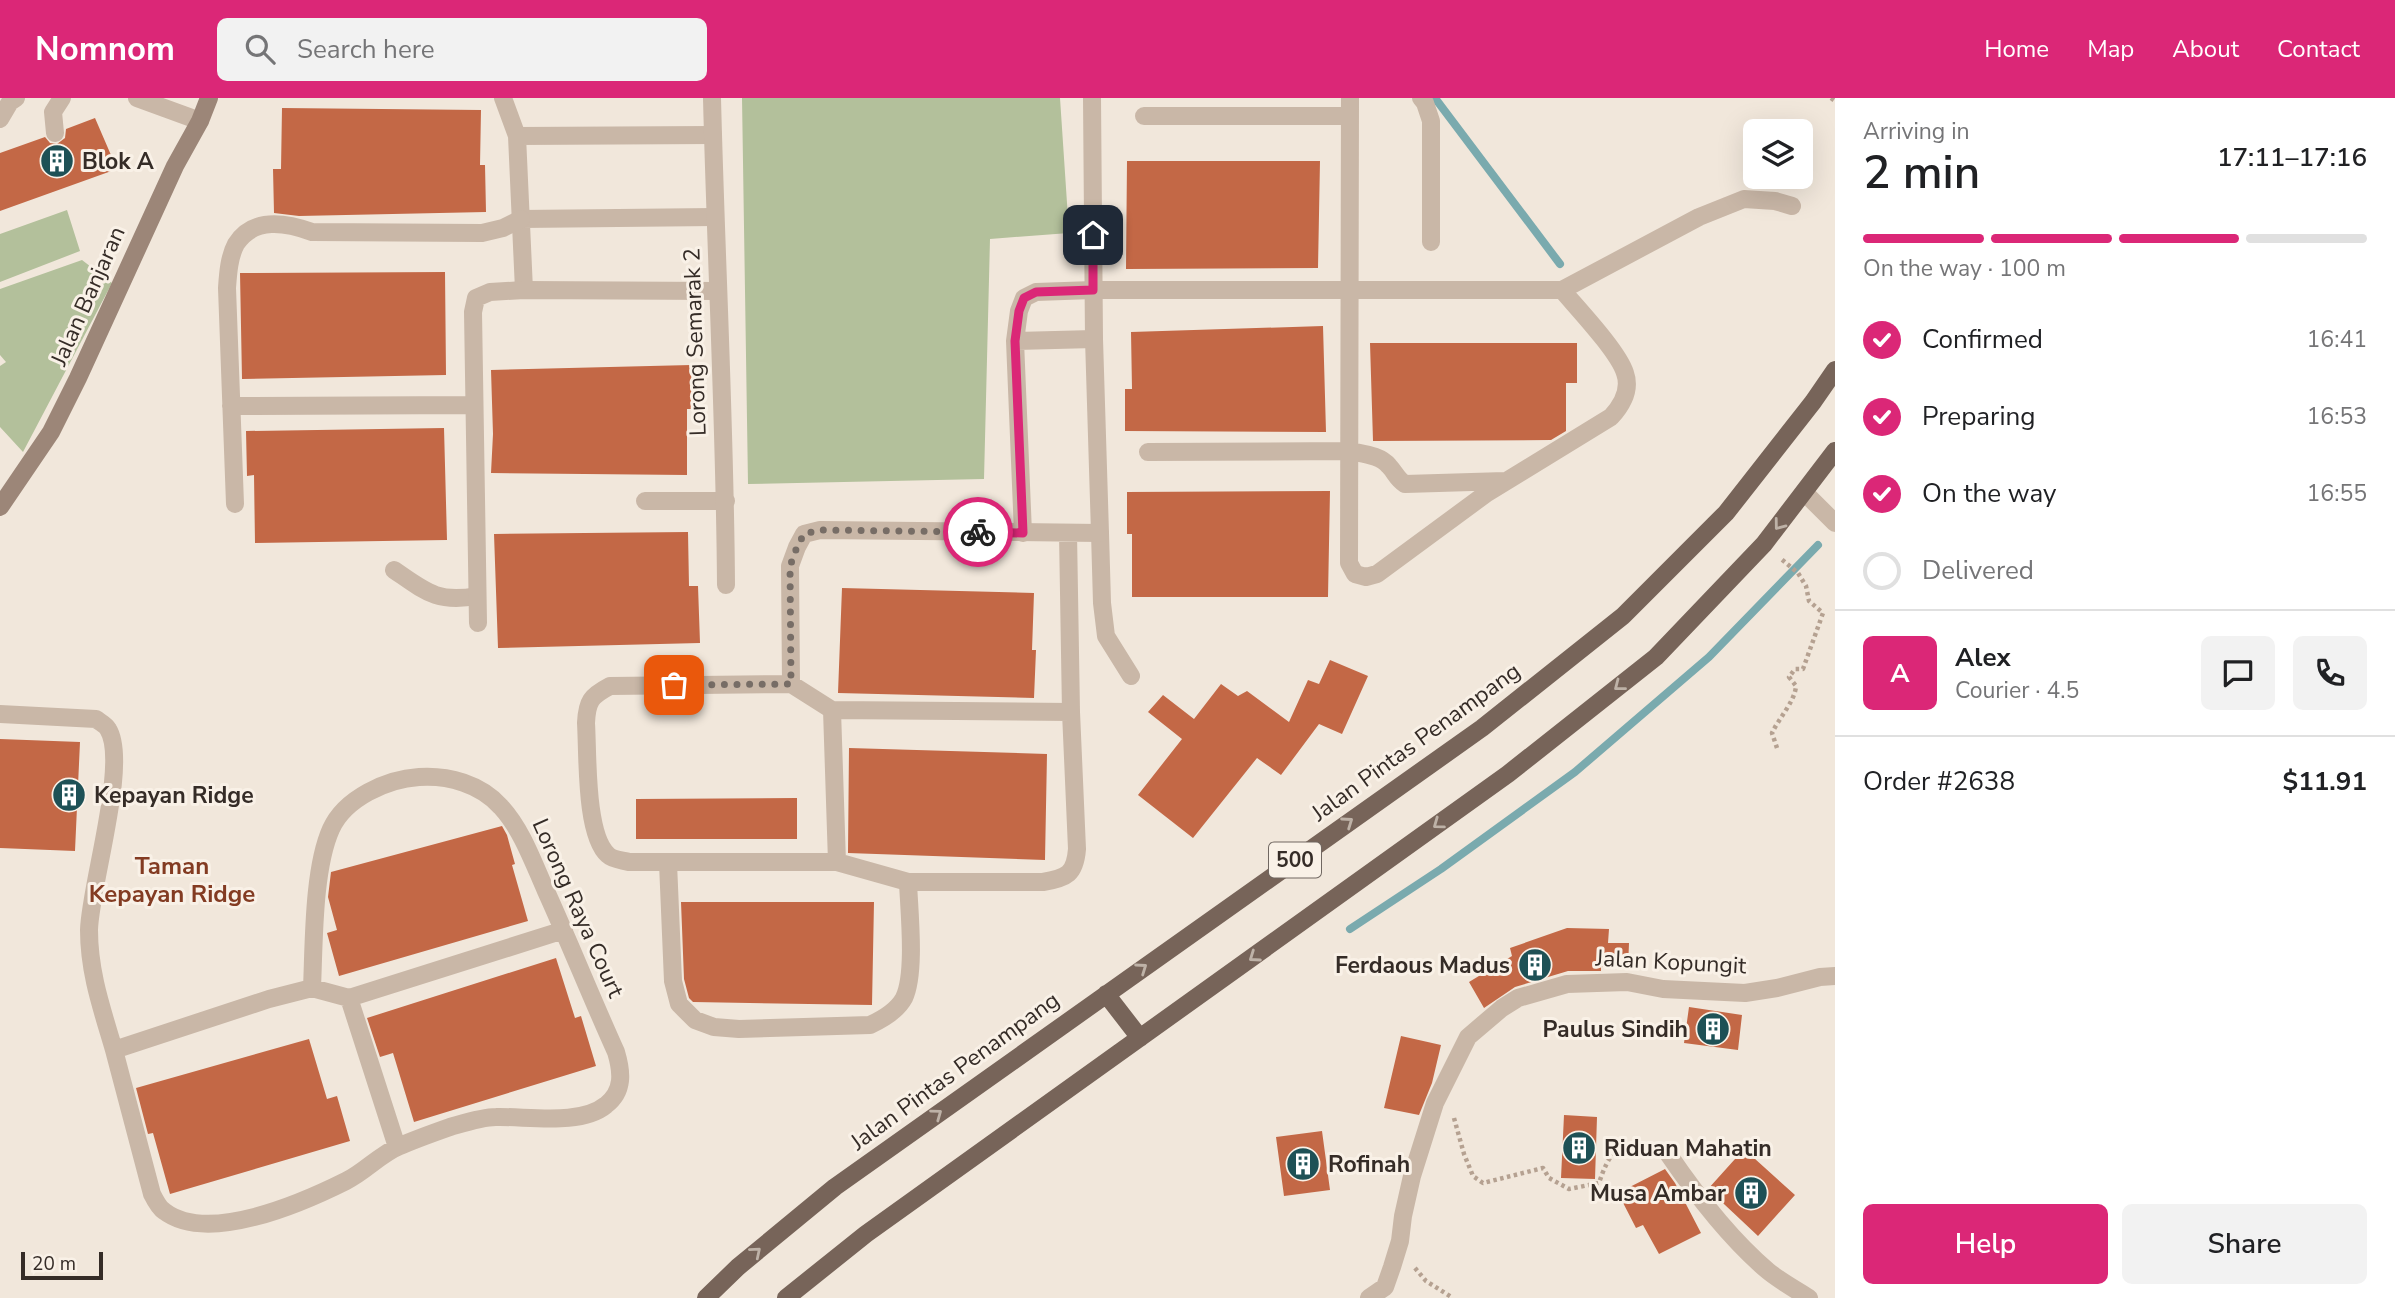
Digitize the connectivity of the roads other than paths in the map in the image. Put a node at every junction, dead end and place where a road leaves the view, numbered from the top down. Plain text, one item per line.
1 (16, 98) edge
2 (62, 98) edge
3 (137, 98) edge
4 (209, 98) edge
5 (503, 98) edge
6 (712, 98) edge
7 (1092, 98) edge
8 (1421, 98) edge
9 (1350, 107) edge
10 (1144, 116) dead end
11 (0, 119) edge
12 (200, 121) junction
13 (54, 133) dead end
14 (713, 135) junction
15 (517, 136) junction
16 (1792, 206) dead end
17 (715, 217) junction
18 (521, 219) junction
19 (1431, 242) dead end
20 (524, 290) junction
21 (1093, 290) junction
22 (1562, 290) junction
23 (716, 291) junction
24 (1351, 291) junction
25 (1094, 339) junction
26 (1015, 341) junction
27 (1835, 370) edge
28 (474, 405) junction
29 (231, 406) junction
30 (1350, 451) junction
31 (1835, 451) edge
32 (1148, 452) dead end
33 (1508, 481) junction
34 (1804, 492) junction
35 (645, 501) dead end
36 (726, 501) junction
37 (235, 504) dead end
38 (0, 507) edge
39 (1835, 523) edge
40 (1023, 533) junction
41 (1068, 533) junction
42 (1100, 533) junction
43 (394, 570) dead end
44 (726, 585) dead end
45 (477, 596) junction
46 (478, 623) dead end
47 (1131, 676) dead end
48 (791, 684) junction
49 (832, 710) junction
50 (1071, 712) junction
51 (0, 714) edge
52 (837, 862) junction
53 (668, 863) junction
54 (908, 882) junction
55 (564, 930) junction
56 (1835, 976) edge
57 (312, 988) junction
58 (1106, 994) junction
59 (349, 998) junction
60 (1140, 1038) junction
61 (114, 1050) junction
62 (397, 1147) junction
63 (1669, 1154) road end
64 (706, 1298) edge
65 (786, 1298) edge
66 (1369, 1298) edge
67 (1809, 1298) edge

1 - 11 street
2 - 13 street
3 - 12 street
4 - 12 street, Jalan Banjaran
5 - 15 street
6 - 14 street, Lorong Semarak 2
7 - 21 street
8 - 19 street
9 - 10 street
9 - 24 street
12 - 38 street, Jalan Banjaran
14 - 15 street
14 - 17 street, Lorong Semarak 2
15 - 18 street
16 - 22 street
17 - 18 street
17 - 23 street, Lorong Semarak 2
18 - 20 street
18 - 29 street
20 - 23 street
20 - 28 street
21 - 24 street
21 - 25 street
21 - 26 street
22 - 24 street
22 - 33 street
23 - 36 street, Lorong Semarak 2
24 - 30 street
25 - 26 street
25 - 42 street
26 - 40 street
58 -> 27 main road, Jalan Pintas Penampang / 500
28 - 29 street
28 - 45 street
29 - 37 street
30 - 32 street
30 - 33 street
30 - 33 street
31 - 34 main road, 500
34 - 39 street
34 -> 60 main road, 500
35 - 36 street
36 - 44 street, Lorong Semarak 2
40 - 41 street
40 - 48 street
41 - 42 street
41 - 50 street
42 - 47 street
43 - 45 street
45 - 46 street
48 - 49 street
48 - 53 street
49 - 50 street
49 - 52 street
50 - 54 street
51 - 61 street
52 - 53 street
52 - 54 street
53 - 54 street
55 - 57 street, Lorong Raya Court
55 - 59 street
55 - 62 street, Lorong Raya Court
56 - 66 street, Jalan Kopungit
57 - 59 street
57 - 61 street
58 - 60 main road
64 -> 58 main road, Jalan Pintas Penampang / 500
59 - 62 street
60 - 65 main road, 500
61 - 62 street, Lorong Raya Court
63 - 67 street

